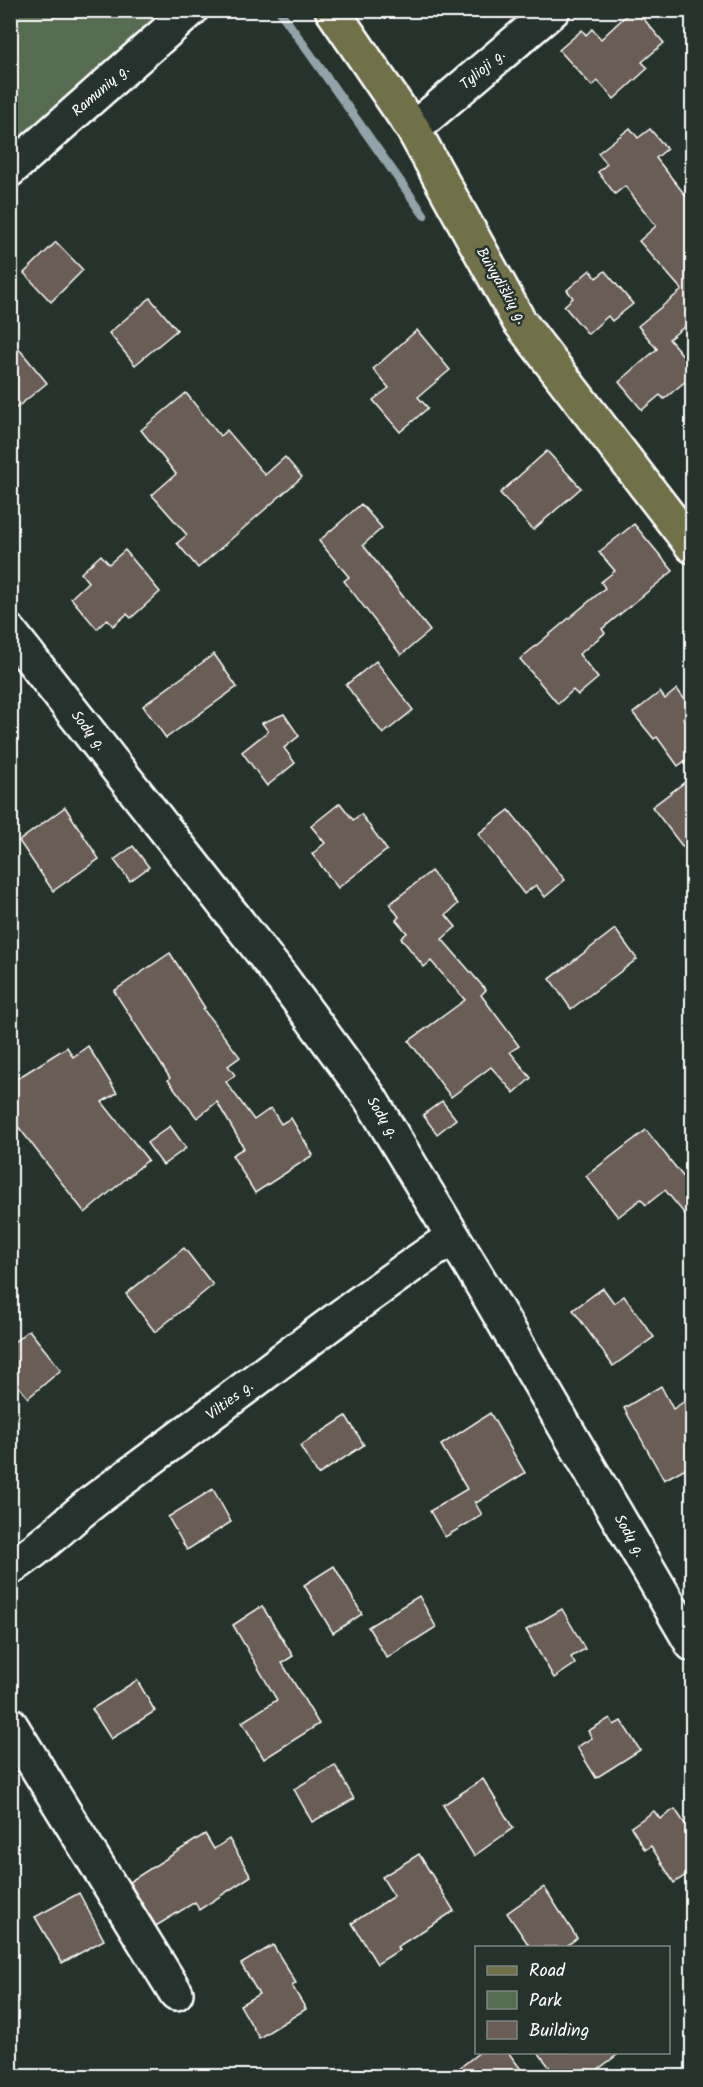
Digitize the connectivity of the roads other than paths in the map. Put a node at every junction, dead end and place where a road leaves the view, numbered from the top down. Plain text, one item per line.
1 (191, 10) edge
2 (332, 10) edge
3 (554, 10) edge
4 (413, 129) junction
5 (10, 170) edge
6 (693, 546) edge
7 (10, 632) edge
8 (453, 1237) junction
9 (10, 1568) edge
10 (693, 1644) edge
11 (10, 1724) edge
12 (176, 1993) dead end

1 - 5 street, Ramunių g.
2 - 4 main road, Buivydiškių g.
3 - 4 street, Tylioji g.
4 - 6 main road, Buivydiškių g.
7 - 8 street, Sodų g.
8 - 9 street, Vilties g.
8 - 10 street, Sodų g.
11 - 12 street

